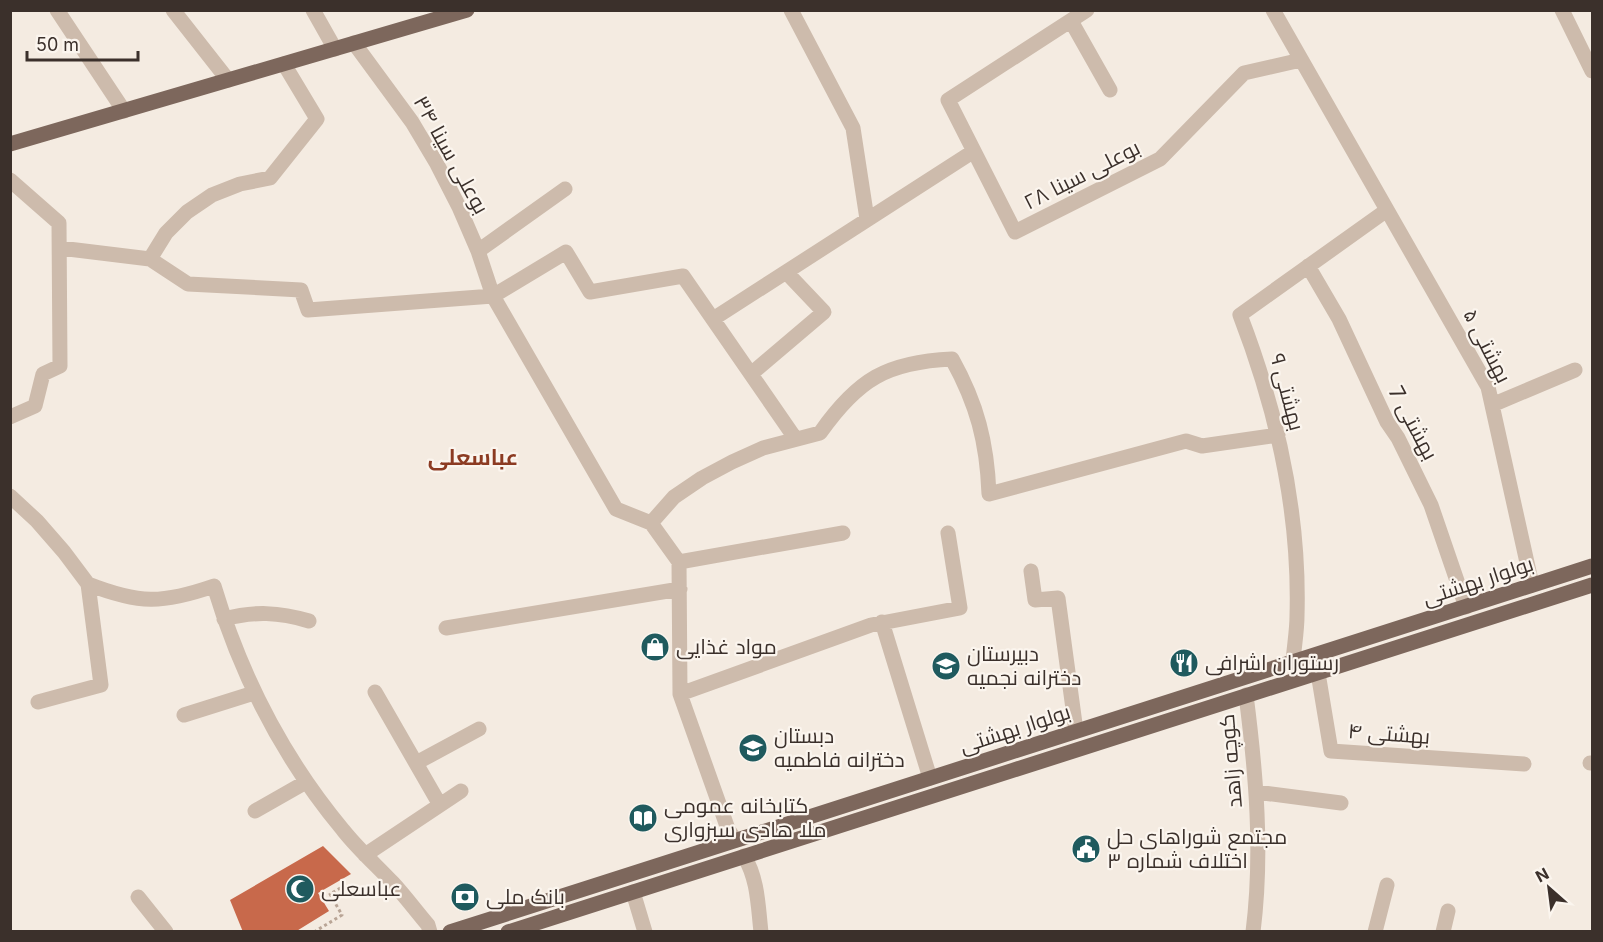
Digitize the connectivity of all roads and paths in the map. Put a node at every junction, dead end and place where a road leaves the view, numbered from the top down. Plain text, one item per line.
1 (57, 10) edge
2 (173, 10) edge
3 (313, 10) edge
4 (467, 10) edge
5 (791, 10) edge
6 (1087, 10) edge
7 (1273, 10) edge
8 (1562, 10) edge
9 (1071, 21) junction
10 (354, 43) junction
11 (335, 49) junction
12 (1301, 60) junction
13 (284, 64) junction
14 (1593, 71) edge
15 (228, 80) junction
16 (1110, 90) dead end
17 (124, 111) junction
18 (10, 144) edge
19 (974, 151) junction
20 (10, 180) edge
21 (565, 189) dead end
22 (1387, 210) junction
23 (867, 219) junction
24 (60, 248) junction
25 (478, 251) junction
26 (150, 259) junction
27 (1308, 266) junction
28 (786, 272) junction
29 (494, 296) junction
30 (713, 319) junction
31 (1575, 370) dead end
32 (751, 374) junction
33 (1492, 405) junction
34 (10, 417) edge
35 (1278, 435) junction
36 (795, 438) junction
37 (10, 496) edge
38 (651, 523) junction
39 (843, 533) dead end
40 (948, 533) dead end
41 (679, 561) junction
42 (1593, 566) edge
43 (1031, 571) dead end
44 (88, 584) junction
45 (1532, 585) junction
46 (1593, 585) edge
47 (680, 589) junction
48 (1466, 607) junction
49 (224, 619) junction
50 (309, 621) dead end
51 (882, 622) junction
52 (446, 628) dead end
53 (1293, 662) junction
54 (1318, 673) junction
55 (375, 692) dead end
56 (254, 693) junction
57 (680, 694) junction
58 (1246, 695) junction
59 (38, 702) dead end
60 (184, 715) dead end
61 (479, 729) dead end
62 (1076, 731) junction
63 (416, 763) junction
64 (1524, 764) dead end
65 (930, 778) junction
66 (306, 782) junction
67 (461, 791) dead end
68 (1256, 792) junction
69 (1341, 803) dead end
70 (441, 805) junction
71 (255, 811) dead end
72 (735, 840) junction
73 (365, 855) junction
74 (744, 856) junction
75 (1387, 885) dead end
76 (342, 887) dead end
77 (633, 892) junction
78 (138, 897) dead end
79 (1448, 911) dead end
80 (166, 932) edge
81 (314, 932) edge
82 (430, 932) edge
83 (450, 932) edge
84 (508, 932) edge
85 (645, 932) edge
86 (761, 932) edge
87 (1253, 932) edge
88 (1375, 932) edge
89 (1443, 932) edge

1 - 17 street
2 - 15 street
3 - 11 street
4 - 10 main road
5 - 23 street
6 - 9 street, بوعلی سینا ۲۸
7 - 12 street, بهشتی ۵
8 - 14 street
9 - 16 street
9 - 19 street, بوعلی سینا ۲۸
10 - 11 main road
10 - 25 street, بوعلی سینا ۳۴
11 - 13 main road
12 - 19 street, بوعلی سینا ۲۸
12 - 22 street, بهشتی ۵
13 - 15 main road
13 - 26 street
15 - 17 main road
17 - 18 main road
19 - 23 street
20 - 24 street
21 - 25 street
22 - 27 street, بهشتی ۹
22 - 33 street, بهشتی ۵
23 - 28 street
24 - 26 street
24 - 34 street
25 - 29 street, بوعلی سینا ۳۴
26 - 29 street
27 - 35 street, بهشتی ۹
27 - 48 street, بهشتی 7
28 - 30 street
28 - 32 street
29 - 30 street
29 - 38 street, بوعلی سینا ۳۴
30 - 32 street
31 - 33 street
32 - 36 street
33 - 45 street, بهشتی ۵
35 - 36 street
35 - 53 street, بهشتی ۹
36 - 38 street
37 - 44 street
38 - 41 street
39 - 41 street
40 - 51 street
41 - 47 street
42 - 45 main road, بولوار بهشتی
43 - 62 street
44 - 49 street
44 - 59 street
45 - 48 main road, بولوار بهشتی
46 - 54 main road, بولوار بهشتی
47 - 52 street
47 - 57 street
48 - 53 main road, بولوار بهشتی
49 - 50 street
49 - 56 street
51 - 57 street
51 - 65 street
53 - 62 main road, بولوار بهشتی
54 - 58 main road, بولوار بهشتی
54 - 64 street, بهشتی ۴
55 - 63 street
56 - 60 street
56 - 66 street
57 - 72 street
58 - 68 street, کوچه زاهد
58 - 74 main road, بولوار بهشتی
61 - 63 street
62 - 65 main road, بولوار بهشتی
63 - 70 street
65 - 72 main road, بولوار بهشتی
66 - 71 street
66 - 73 street
67 - 70 street
68 - 69 street
68 - 87 street, کوچه زاهد
70 - 73 street
72 - 83 main road, بولوار بهشتی
73 - 82 street
74 - 77 main road, بولوار بهشتی
74 - 86 street
75 - 88 street
76 - 81 path
77 - 84 main road, بولوار بهشتی
77 - 85 street
78 - 80 street
79 - 89 street

